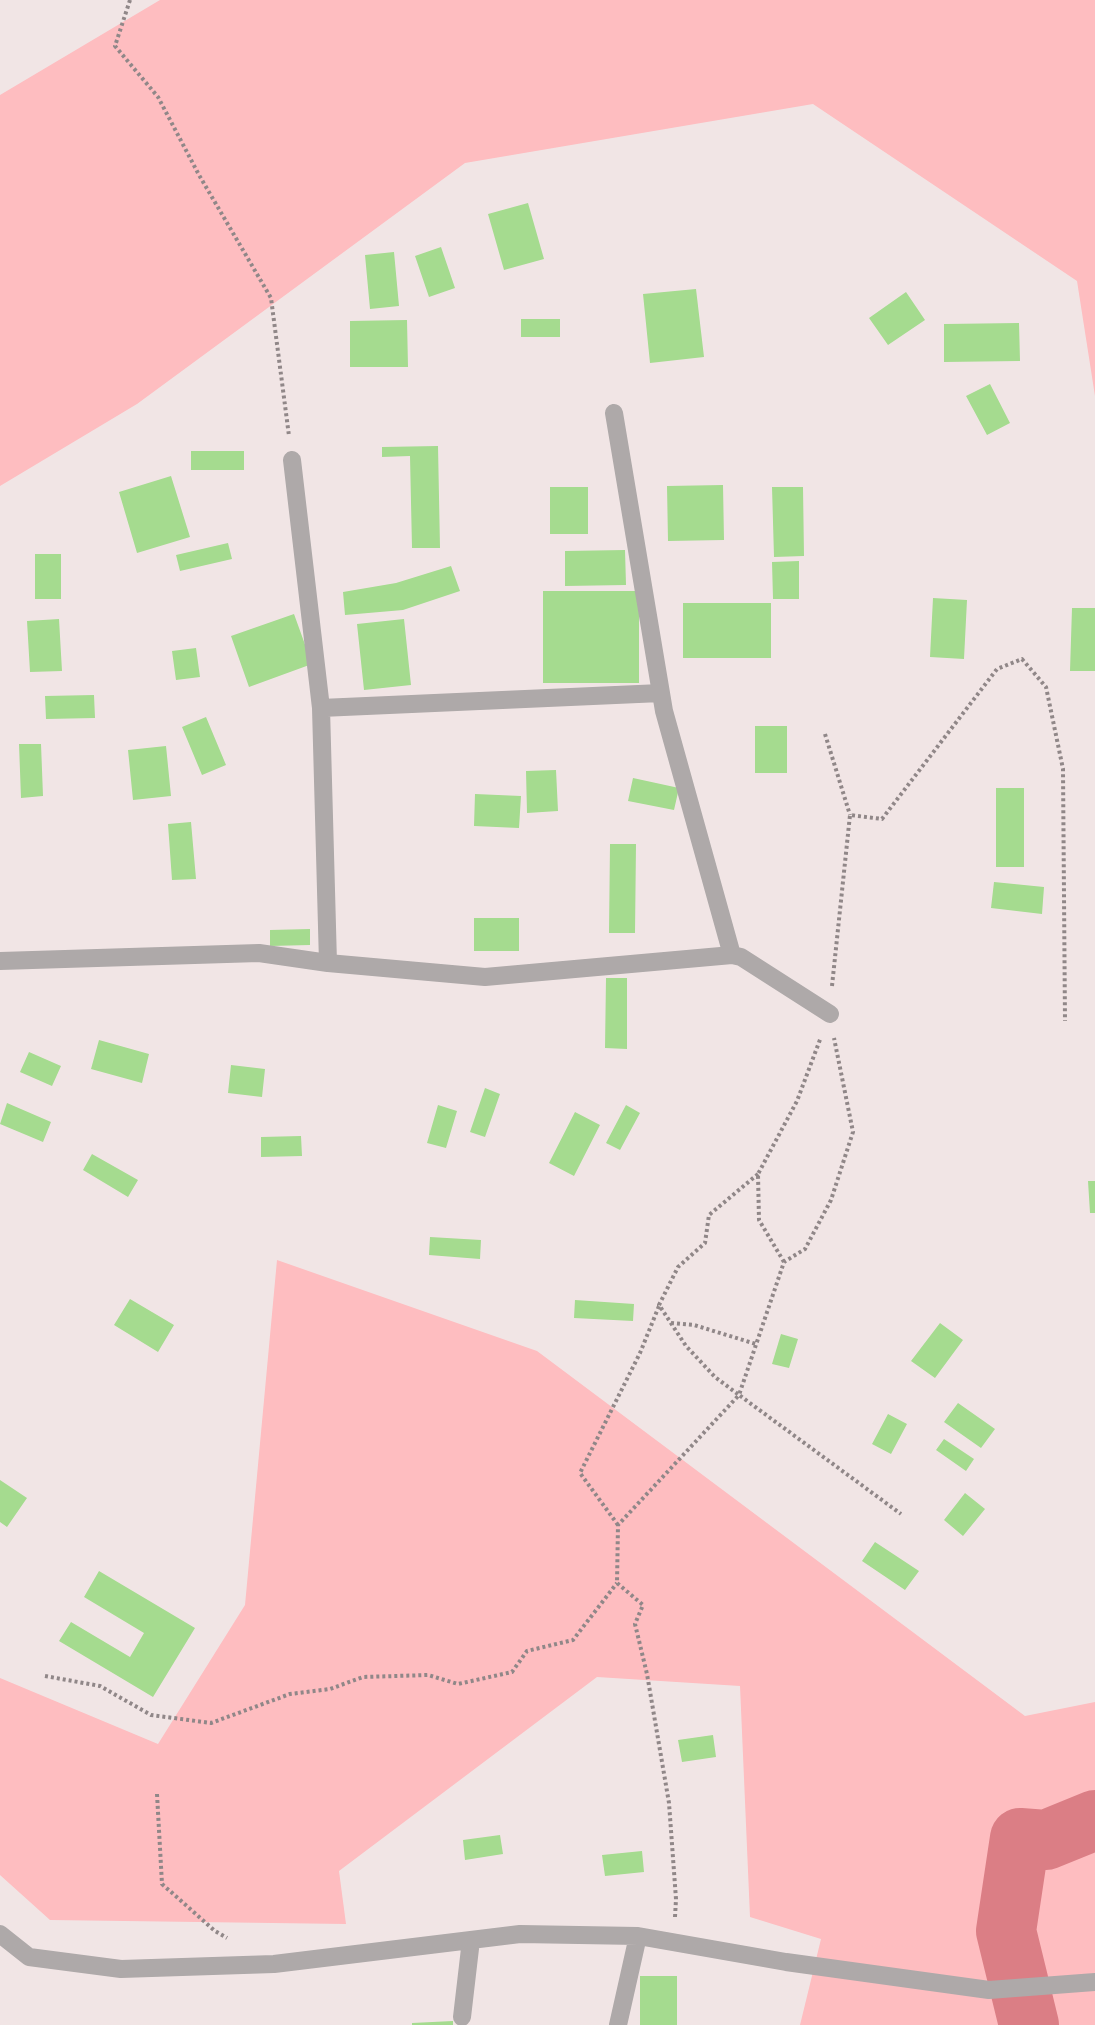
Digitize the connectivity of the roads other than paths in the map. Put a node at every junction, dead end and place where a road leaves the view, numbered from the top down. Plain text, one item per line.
1 (614, 413) dead end
2 (292, 460) road end
3 (661, 693) junction
4 (321, 708) junction
5 (732, 955) junction
6 (0, 961) edge
7 (328, 963) junction
8 (830, 1014) road end
9 (0, 1934) edge
10 (638, 1936) junction
11 (471, 1940) junction
12 (1095, 1982) edge
13 (462, 2017) dead end
14 (618, 2025) edge

1 - 3 street
2 - 4 street
3 - 4 street
3 - 5 street
4 - 7 street
5 - 7 street
5 - 8 street
6 - 7 street
9 - 11 street
10 - 11 street
10 - 12 street
10 - 14 street
11 - 13 street

